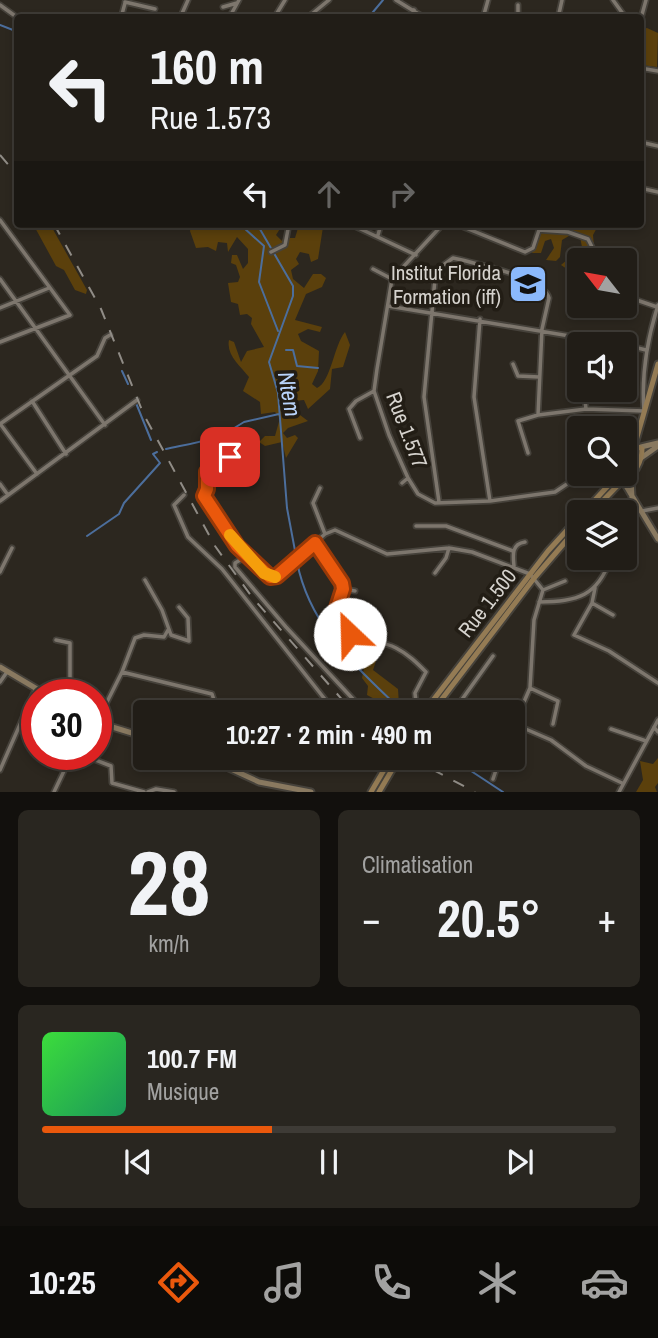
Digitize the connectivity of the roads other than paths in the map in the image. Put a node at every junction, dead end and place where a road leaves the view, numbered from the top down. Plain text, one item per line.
1 (329, 0) edge
2 (396, 0) edge
3 (125, 1) edge
4 (238, 2) edge
5 (518, 5) dead end
6 (223, 7) dead end
7 (155, 9) dead end
8 (414, 10) junction
9 (312, 14) edge
10 (412, 14) edge
11 (420, 14) edge
12 (518, 14) edge
13 (0, 220) edge
14 (288, 228) edge
15 (361, 228) edge
16 (380, 228) edge
17 (440, 228) edge
18 (466, 228) edge
19 (539, 230) joint
20 (378, 234) junction
21 (591, 248) edge
22 (271, 253) dead end
23 (416, 255) junction
24 (373, 269) dead end
25 (0, 279) edge
26 (392, 279) junction
27 (49, 288) junction
28 (637, 300) edge
29 (15, 302) junction
30 (388, 306) junction
31 (658, 306) edge
32 (0, 308) edge
33 (431, 311) junction
34 (480, 318) junction
35 (35, 329) junction
36 (542, 329) junction
37 (567, 334) edge
38 (110, 335) dead end
39 (0, 342) edge
40 (637, 348) edge
41 (646, 349) junction
42 (513, 364) dead end
43 (658, 364) edge
44 (69, 375) junction
45 (539, 377) junction
46 (374, 391) junction
47 (137, 400) dead end
48 (32, 401) junction
49 (585, 402) edge
50 (586, 410) junction
51 (644, 411) junction
52 (538, 415) junction
53 (0, 424) edge
54 (105, 425) junction
55 (360, 438) dead end
56 (638, 445) junction
57 (657, 448) edge
58 (528, 453) dead end
59 (66, 454) junction
60 (230, 457) dead end
61 (641, 458) junction
62 (637, 466) edge
63 (37, 474) junction
64 (408, 478) junction
65 (402, 483) dead end
66 (0, 484) edge
67 (567, 484) edge
68 (607, 486) edge
69 (617, 486) edge
70 (320, 488) dead end
71 (8, 495) junction
72 (184, 495) dead end
73 (595, 500) edge
74 (604, 500) edge
75 (0, 501) edge
76 (490, 501) junction
77 (439, 502) junction
78 (637, 507) edge
79 (658, 508) edge
80 (640, 511) junction
81 (416, 527) dead end
82 (567, 532) edge
83 (326, 534) junction
84 (567, 539) edge
85 (658, 539) edge
86 (525, 542) dead end
87 (315, 543) junction
88 (12, 548) dead end
89 (449, 548) junction
90 (513, 551) junction
91 (247, 556) junction
92 (514, 566) junction
93 (606, 570) edge
94 (0, 572) edge
95 (435, 573) dead end
96 (532, 576) junction
97 (145, 580) dead end
98 (565, 581) dead end
99 (595, 588) junction
100 (343, 589) junction
101 (543, 590) junction
102 (355, 591) dead end
103 (539, 602) junction
104 (592, 603) junction
105 (179, 607) dead end
106 (613, 615) dead end
107 (168, 630) junction
108 (56, 640) dead end
109 (493, 656) dead end
110 (0, 667) edge
111 (122, 671) junction
112 (7, 672) junction
113 (70, 679) edge
114 (21, 680) edge
115 (0, 682) edge
116 (658, 683) edge
117 (530, 688) junction
118 (112, 691) edge
119 (214, 700) edge
120 (325, 700) edge
121 (354, 700) edge
122 (416, 700) edge
123 (434, 700) edge
124 (441, 700) edge
125 (463, 700) edge
126 (524, 700) edge
127 (658, 720) edge
128 (21, 722) edge
129 (553, 724) dead end
130 (112, 727) edge
131 (654, 727) junction
132 (611, 729) dead end
133 (525, 730) edge
134 (658, 732) edge
135 (133, 733) edge
136 (646, 741) junction
137 (0, 770) edge
138 (64, 770) edge
139 (111, 770) edge
140 (235, 770) edge
141 (386, 770) edge
142 (388, 770) edge
143 (496, 770) edge
144 (493, 779) dead end
145 (621, 783) junction
146 (54, 792) edge
147 (146, 792) edge
148 (174, 792) edge
149 (311, 792) edge
150 (371, 792) edge
151 (379, 792) edge
152 (619, 792) edge

1 - 9 street
2 - 8 street
3 - 7 street
4 - 6 street
5 - 12 street
8 - 10 street
8 - 11 street
13 - 27 street
14 - 22 street
15 - 20 street
16 - 20 street
17 - 23 street
18 - 19 street
19 - 21 street
20 - 23 street
23 - 26 street
24 - 26 street
25 - 29 street
26 - 30 street, Rue 1.577
27 - 29 street
27 - 35 street
28 - 31 street
29 - 32 street
29 - 35 street
30 - 33 street
30 - 46 street, Rue 1.577
31 - 41 street
33 - 34 street
33 - 36 street
33 - 77 street
34 - 36 street
34 - 76 street
35 - 39 street
35 - 44 street
36 - 37 street
36 - 45 street
38 - 44 street
40 - 41 street
41 - 51 street
42 - 45 street
43 - 51 main road
44 - 48 street
44 - 54 street
45 - 52 street
46 - 55 street
46 - 64 street, Rue 1.577
47 - 54 street
48 - 53 street
48 - 59 street
49 - 50 street
50 - 51 street
50 - 52 street
51 - 56 main road
52 - 58 street
53 - 63 street
54 - 59 street
56 - 57 main road
56 - 61 main road
57 - 61 main road
59 - 63 street
60 - 91 street
61 - 62 main road
63 - 71 street
64 - 65 street
64 - 77 street, Rue 1.577
66 - 71 street
67 - 76 street
68 - 73 main road
69 - 74 main road
70 - 83 street
71 - 75 street
72 - 120 street
76 - 77 street
78 - 80 main road
79 - 80 street
80 - 85 main road
81 - 90 street
82 - 96 main road, Rue 1.500
83 - 87 street
83 - 89 street
84 - 96 main road, Rue 1.500
86 - 90 street
87 - 91 street
87 - 100 street
88 - 94 street
89 - 92 street
89 - 95 street
90 - 92 street
91 - 121 street
92 - 96 street
93 - 99 street
96 - 101 street
96 - 123 main road, Rue 1.500
96 - 124 main road, Rue 1.500
97 - 107 street
98 - 101 street
99 - 103 street
99 - 104 street
100 - 102 street
100 - 122 street
101 - 103 street
103 - 117 street
104 - 106 street
104 - 116 street
105 - 107 street
107 - 111 street
108 - 113 street
109 - 125 street
110 - 112 main road
111 - 118 street
111 - 119 street
112 - 114 main road
112 - 115 street
117 - 126 street
117 - 129 street
127 - 131 street
128 - 137 street
130 - 135 main road
131 - 134 street
131 - 136 street
132 - 136 street
133 - 145 street
136 - 145 street
138 - 146 street
139 - 147 street
140 - 149 main road
141 - 150 main road
142 - 151 main road
143 - 144 street
145 - 152 street
147 - 148 street

